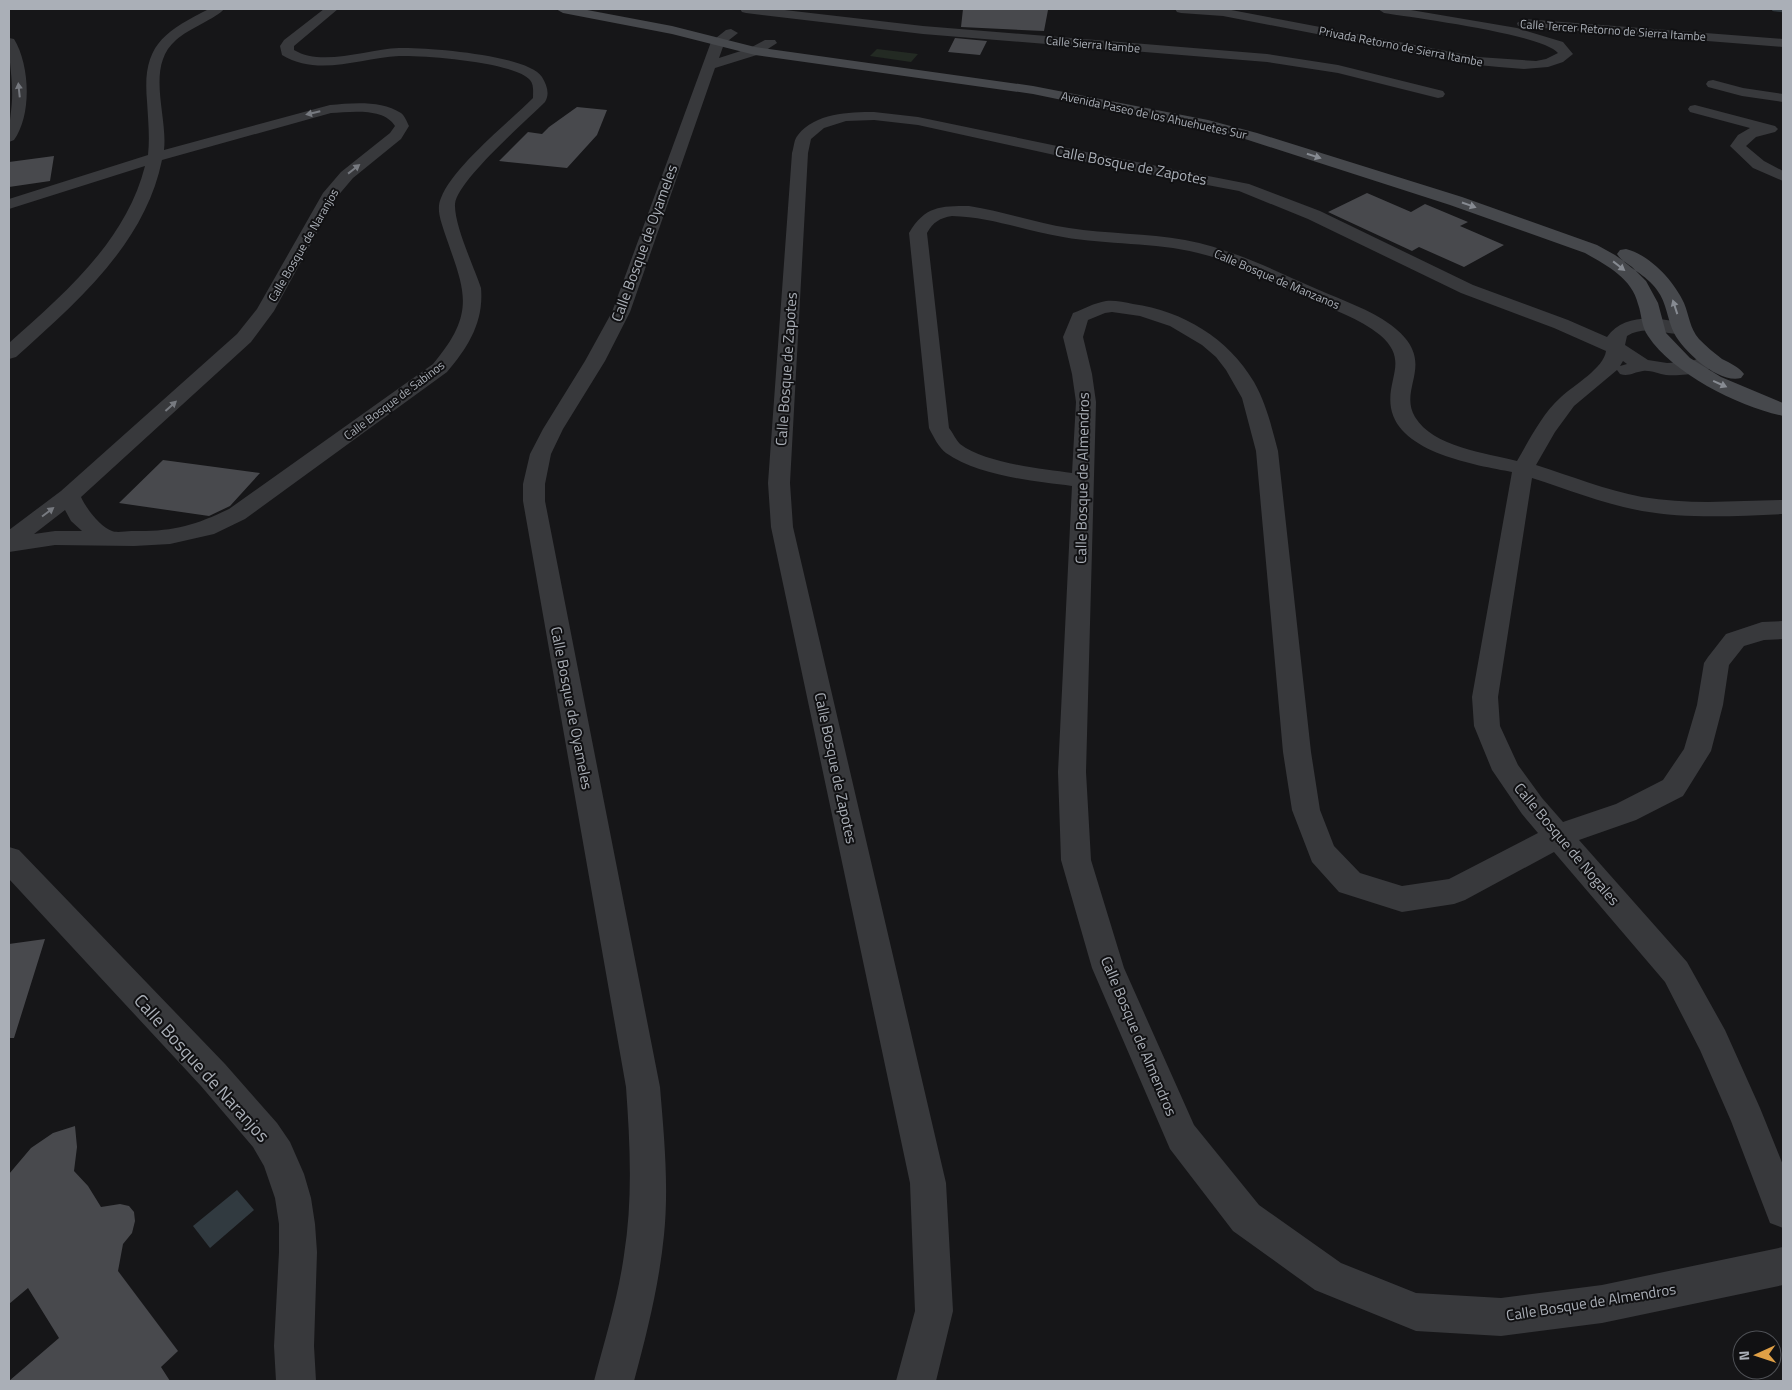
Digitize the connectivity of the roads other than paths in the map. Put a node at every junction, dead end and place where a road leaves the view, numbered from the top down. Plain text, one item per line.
1 (214, 9) edge
2 (332, 9) edge
3 (563, 9) edge
4 (610, 9) edge
5 (746, 9) edge
6 (1181, 9) edge
7 (1384, 9) edge
8 (1443, 19) junction
9 (9, 42) edge
10 (770, 43) junction
11 (1783, 43) edge
12 (719, 47) junction
13 (755, 51) junction
14 (1713, 84) dead end
15 (1438, 94) dead end
16 (1783, 98) edge
17 (1695, 109) dead end
18 (1776, 131) edge
19 (9, 137) edge
20 (157, 138) junction
21 (214, 140) junction
22 (156, 158) junction
23 (1783, 176) edge
24 (87, 178) junction
25 (147, 184) junction
26 (9, 198) edge
27 (29, 198) junction
28 (9, 204) edge
29 (1528, 210) dead end
30 (1546, 216) dead end
31 (1650, 324) junction
32 (1682, 330) junction
33 (1618, 340) junction
34 (9, 353) edge
35 (1711, 360) junction
36 (1642, 365) junction
37 (1689, 368) junction
38 (1595, 379) junction
39 (1783, 395) edge
40 (1783, 410) edge
41 (1523, 469) junction
42 (1084, 481) junction
43 (69, 496) junction
44 (1783, 507) edge
45 (106, 538) junction
46 (9, 541) edge
47 (9, 545) edge
48 (1783, 630) edge
49 (1558, 836) junction
50 (9, 858) edge
51 (1783, 1210) edge
52 (1783, 1266) edge
53 (296, 1381) edge
54 (614, 1381) edge
55 (916, 1381) edge

1 - 20 street
2 - 45 street, Calle Bosque de Sabinos
3 - 12 street, Avenida Paseo de los Ahuehuetes Sur
4 - 12 street, Avenida Paseo de los Ahuehuetes Sur
5 - 15 street, Calle Sierra Itambe
6 - 8 street, Privada Retorno de Sierra Itambe
7 - 8 street
8 - 11 street, Calle Tercer Retorno de Sierra Itambe
19 -> 9 street
10 - 12 street, Avenida Paseo de los Ahuehuetes Sur
10 - 13 street
10 - 29 street, Avenida Paseo de los Ahuehuetes Sur
12 - 13 street, Avenida Paseo de los Ahuehuetes Sur
12 - 13 street
12 - 54 street, Calle Bosque de Oyameles
13 -> 31 street, Avenida Paseo de los Ahuehuetes Sur
14 - 16 street
17 - 18 street
18 - 23 street
20 - 21 street
20 - 22 street
21 - 22 street, Calle Bosque de Naranjos
43 -> 21 street, Calle Bosque de Naranjos
22 - 24 street, Calle Bosque de Naranjos
22 - 25 street
24 - 25 street
24 - 27 street, Calle Bosque de Naranjos
25 - 34 street
26 - 27 street
27 - 28 street, Calle Bosque de Naranjos
32 -> 30 street
31 - 32 street
31 - 33 street
31 - 37 street, Avenida Paseo de los Ahuehuetes Sur
32 - 35 street
33 - 36 street, Calle Bosque de Zapotes
33 - 38 street, Calle Bosque de Nogales
33 - 55 street, Calle Bosque de Zapotes
35 - 37 street, Calle Bosque de Nogales
35 - 39 street
36 - 37 street, Calle Bosque de Nogales
36 - 38 street, Calle Bosque de Nogales
37 -> 40 street, Avenida Paseo de los Ahuehuetes Sur
38 - 41 street, Calle Bosque de Nogales
41 - 42 street, Calle Bosque de Manzanos
41 - 44 street, Calle Bosque de Manzanos
41 - 49 street, Calle Bosque de Nogales
42 - 49 street, Calle Bosque de Almendros
42 - 52 street, Calle Bosque de Almendros
43 - 45 street
46 -> 43 street, Calle Bosque de Naranjos
45 - 47 street, Calle Bosque de Sabinos
48 - 49 street, Calle Bosque de Almendros
49 - 51 street, Calle Bosque de Nogales
50 - 53 street, Calle Bosque de Naranjos

